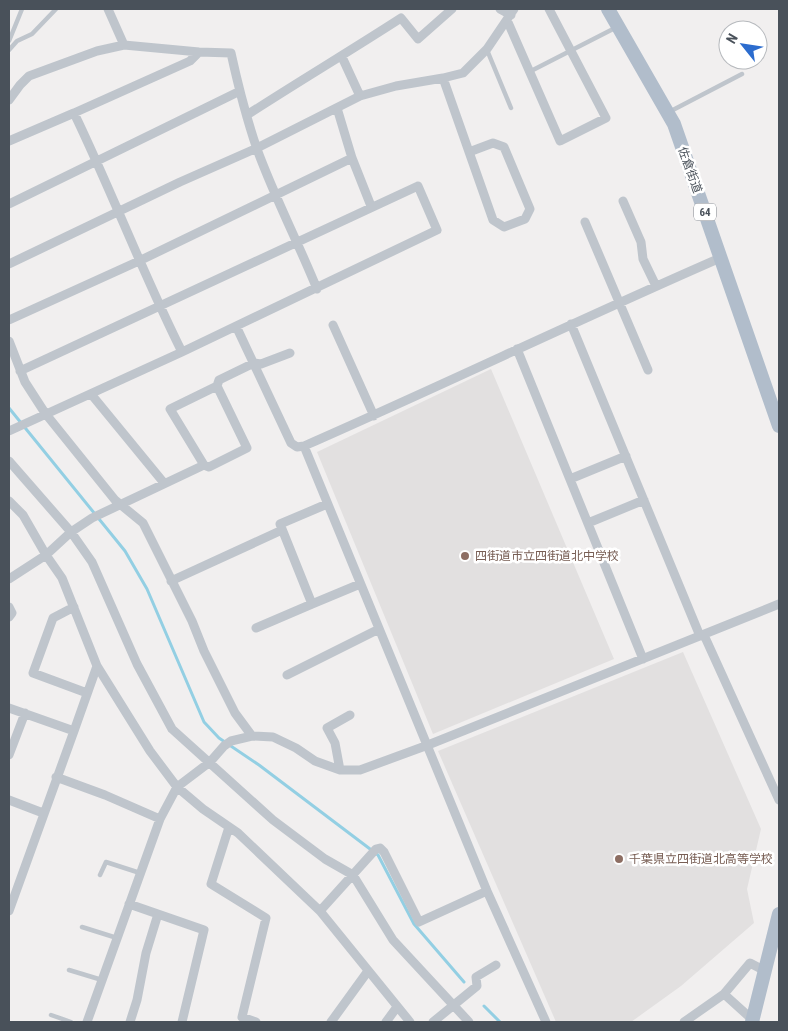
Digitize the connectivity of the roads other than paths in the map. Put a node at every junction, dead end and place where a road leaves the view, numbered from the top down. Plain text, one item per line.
1 (22, 9) edge
2 (56, 9) edge
3 (108, 9) edge
4 (452, 9) edge
5 (500, 9) edge
6 (549, 9) edge
7 (608, 9) edge
8 (511, 15) edge
9 (619, 26) junction
10 (9, 42) edge
11 (124, 45) junction
12 (487, 49) junction
13 (9, 50) edge
14 (571, 51) junction
15 (199, 52) junction
16 (342, 57) junction
17 (529, 72) junction
18 (742, 74) dead end
19 (443, 78) junction
20 (240, 91) junction
21 (360, 96) junction
22 (9, 100) edge
23 (337, 108) junction
24 (511, 108) dead end
25 (668, 112) junction
26 (74, 113) junction
27 (247, 116) junction
28 (9, 141) edge
29 (257, 148) junction
30 (469, 152) junction
31 (352, 158) junction
32 (96, 160) junction
33 (276, 195) junction
34 (623, 201) dead end
35 (9, 204) edge
36 (371, 206) junction
37 (118, 212) junction
38 (585, 222) dead end
39 (297, 242) junction
40 (720, 258) junction
41 (139, 261) junction
42 (9, 264) edge
43 (656, 286) junction
44 (317, 289) junction
45 (619, 302) junction
46 (160, 307) junction
47 (9, 320) edge
48 (571, 324) junction
49 (236, 326) junction
50 (333, 326) dead end
51 (9, 341) edge
52 (517, 349) junction
53 (182, 352) junction
54 (290, 353) dead end
55 (254, 363) junction
56 (648, 370) dead end
57 (20, 371) junction
58 (217, 386) junction
59 (91, 394) junction
60 (45, 413) junction
61 (374, 416) junction
62 (16, 426) edge
63 (779, 426) edge
64 (304, 446) junction
65 (626, 456) junction
66 (9, 460) edge
67 (204, 465) junction
68 (570, 479) junction
69 (164, 483) junction
70 (644, 500) junction
71 (9, 501) edge
72 (327, 504) junction
73 (121, 505) junction
74 (588, 523) junction
75 (282, 530) junction
76 (71, 532) junction
77 (46, 555) junction
78 (9, 579) edge
79 (171, 581) junction
80 (360, 584) junction
81 (312, 604) junction
82 (779, 604) edge
83 (9, 607) edge
84 (74, 607) junction
85 (9, 617) edge
86 (256, 628) dead end
87 (379, 630) junction
88 (702, 635) junction
89 (643, 659) junction
90 (97, 666) junction
91 (287, 676) dead end
92 (87, 693) junction
93 (9, 708) edge
94 (24, 713) junction
95 (350, 715) dead end
96 (74, 731) junction
97 (252, 736) junction
98 (428, 745) junction
99 (9, 756) edge
100 (210, 762) junction
101 (340, 770) junction
102 (56, 778) junction
103 (177, 788) junction
104 (9, 800) edge
105 (779, 800) edge
106 (43, 813) junction
107 (160, 819) junction
108 (228, 827) junction
109 (100, 874) dead end
110 (140, 874) junction
111 (354, 875) junction
112 (487, 891) junction
113 (129, 904) junction
114 (9, 911) edge
115 (320, 912) junction
116 (158, 914) junction
117 (779, 914) edge
118 (82, 926) dead end
119 (117, 938) junction
120 (776, 950) edge
121 (496, 965) dead end
122 (69, 970) dead end
123 (368, 971) junction
124 (765, 971) junction
125 (102, 980) junction
126 (724, 994) junction
127 (453, 1005) junction
128 (397, 1007) junction
129 (50, 1015) dead end
130 (71, 1022) edge
131 (87, 1022) edge
132 (130, 1022) edge
133 (182, 1022) edge
134 (256, 1022) edge
135 (331, 1022) edge
136 (386, 1022) edge
137 (410, 1022) edge
138 (433, 1022) edge
139 (469, 1022) edge
140 (546, 1022) edge
141 (684, 1022) edge
142 (754, 1022) edge

1 - 10 lane
2 - 13 lane
3 - 11 street
4 - 16 street
5 - 8 street
6 - 14 street
7 - 9 main road, 佐倉街道 / 64
8 - 12 street
8 - 17 street
9 - 14 lane
9 - 25 main road, 佐倉街道 / 64
11 - 15 street
11 - 22 street
12 - 19 street
12 - 24 lane
14 - 17 lane
14 - 17 street
15 - 20 street
15 - 26 street
16 - 21 street
16 - 27 street
18 - 25 lane
19 - 21 street
19 - 30 street
20 - 27 street
20 - 32 street
21 - 23 street
23 - 29 street
23 - 31 street
25 - 40 main road, 佐倉街道 / 64
26 - 28 street
26 - 32 street
27 - 29 street
29 - 33 street
29 - 37 street
30 - 30 street
31 - 33 street
31 - 36 street
32 - 35 street
32 - 37 street
33 - 39 street
33 - 41 street
34 - 43 street
36 - 39 street
36 - 44 street
37 - 41 street
37 - 42 street
38 - 45 street
39 - 44 street
39 - 46 street
40 - 43 street
40 - 63 main road, 佐倉街道 / 64
41 - 46 street
41 - 47 street
43 - 45 street
44 - 49 street
45 - 48 street
45 - 56 street
46 - 53 street
46 - 57 street
48 - 52 street
48 - 65 street
49 - 53 street
49 - 55 street
50 - 61 street
51 - 57 street
52 - 61 street
52 - 68 street
53 - 59 street
54 - 55 street
55 - 58 street
55 - 64 street
57 - 60 street
58 - 67 street
58 - 67 street
59 - 60 street
59 - 69 street
60 - 62 street
60 - 73 street
61 - 64 street
64 - 72 street
65 - 68 street
65 - 70 street
66 - 76 street
67 - 69 street
68 - 74 street
69 - 73 street
70 - 74 street
70 - 88 street
71 - 77 street
72 - 75 street
72 - 80 street
73 - 76 street
73 - 79 street
74 - 89 street
75 - 79 street
75 - 81 street
76 - 77 street
76 - 100 street
77 - 78 street
77 - 84 street
79 - 97 street
80 - 81 street
80 - 87 street
81 - 86 street
82 - 88 street
83 - 85 street
84 - 90 street
84 - 92 street
87 - 91 street
87 - 98 street
88 - 89 street
88 - 105 street
89 - 98 street
90 - 92 street
90 - 103 street
92 - 96 street
93 - 94 street
94 - 96 street
94 - 99 street
95 - 101 street
96 - 102 street
97 - 100 street
97 - 101 street
98 - 101 street
98 - 112 street
100 - 103 street
100 - 111 street
102 - 106 street
102 - 107 street
103 - 107 street
103 - 108 street
104 - 106 street
106 - 114 street
107 - 110 street
108 - 115 street
108 - 134 street
109 - 110 lane
110 - 113 street
111 - 112 street
111 - 115 street
111 - 127 street
112 - 140 street
113 - 116 street
113 - 119 street
115 - 123 street
116 - 132 street
116 - 133 street
117 - 120 main road
118 - 119 lane
119 - 125 street
120 - 124 main road
121 - 127 street
122 - 125 lane
123 - 128 street
123 - 135 street
124 - 126 street
124 - 142 main road
125 - 131 street
126 - 141 street
126 - 142 street
127 - 138 street
127 - 139 street
128 - 136 street
128 - 137 street
129 - 130 lane

